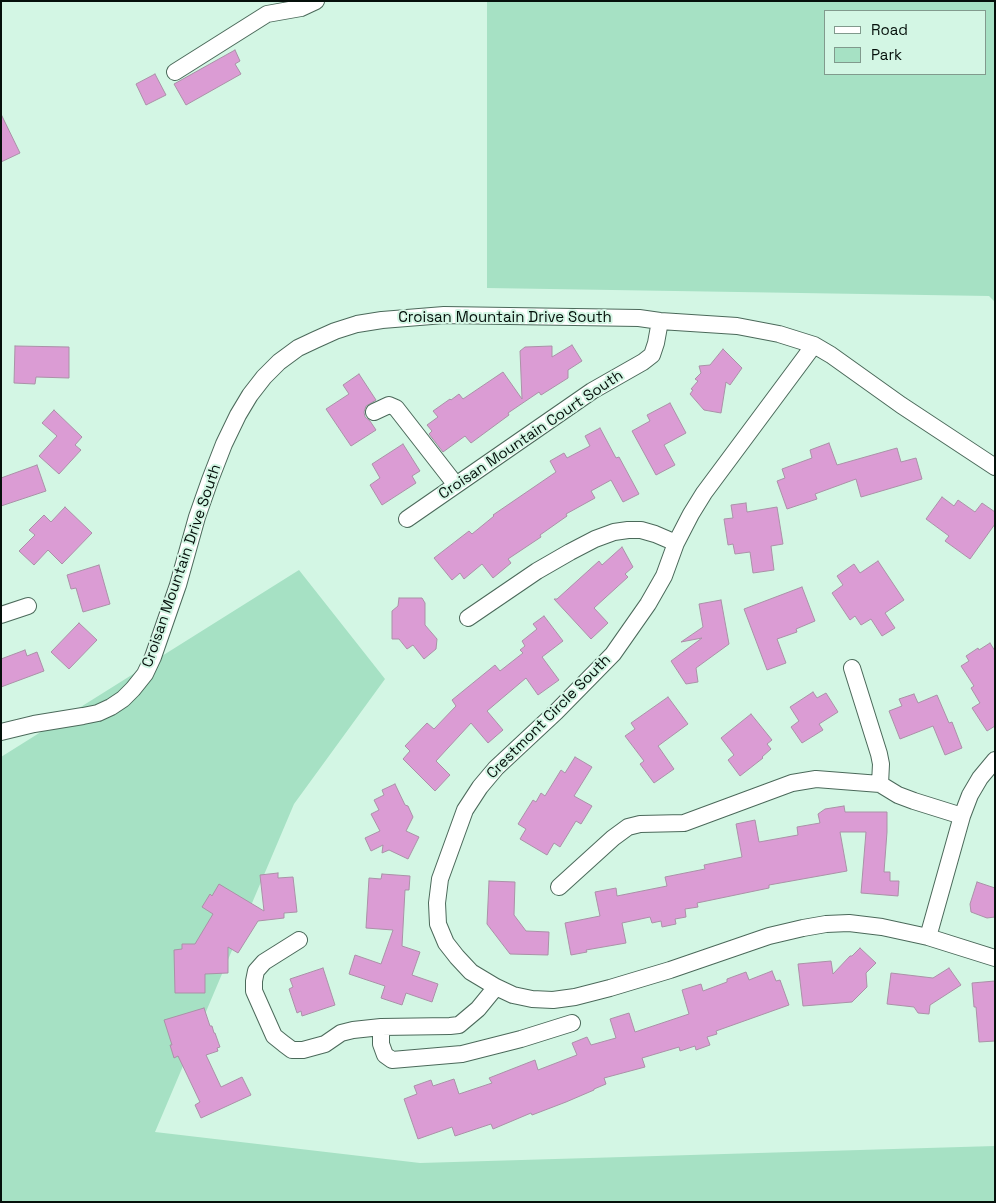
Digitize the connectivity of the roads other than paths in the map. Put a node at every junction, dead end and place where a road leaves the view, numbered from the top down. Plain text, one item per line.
1 (316, 1) edge
2 (175, 72) dead end
3 (660, 321) junction
4 (814, 345) junction
5 (374, 412) dead end
6 (995, 467) edge
7 (456, 485) junction
8 (407, 519) dead end
9 (676, 543) junction
10 (28, 606) dead end
11 (1, 615) edge
12 (468, 618) dead end
13 (852, 668) dead end
14 (1, 732) edge
15 (995, 760) edge
16 (880, 784) junction
17 (962, 816) junction
18 (559, 887) dead end
19 (928, 937) junction
20 (299, 940) dead end
21 (995, 958) edge
22 (496, 987) junction
23 (572, 1023) dead end
24 (382, 1027) junction

1 - 2 street
3 - 4 street, Croisan Mountain Drive South
3 - 7 street, Croisan Mountain Court South
3 - 14 street, Croisan Mountain Drive South
4 - 6 street, Croisan Mountain Drive South
4 - 9 street, Crestmont Circle South
5 - 7 street
7 - 8 street, Croisan Mountain Court South
9 - 12 street
9 - 22 street, Crestmont Circle South
10 - 11 street
13 - 16 street
15 - 17 street
16 - 17 street
16 - 18 street
17 - 19 street
19 - 21 street, Crestmont Circle South
19 - 22 street, Crestmont Circle South
20 - 24 street
22 - 24 street
23 - 24 street

